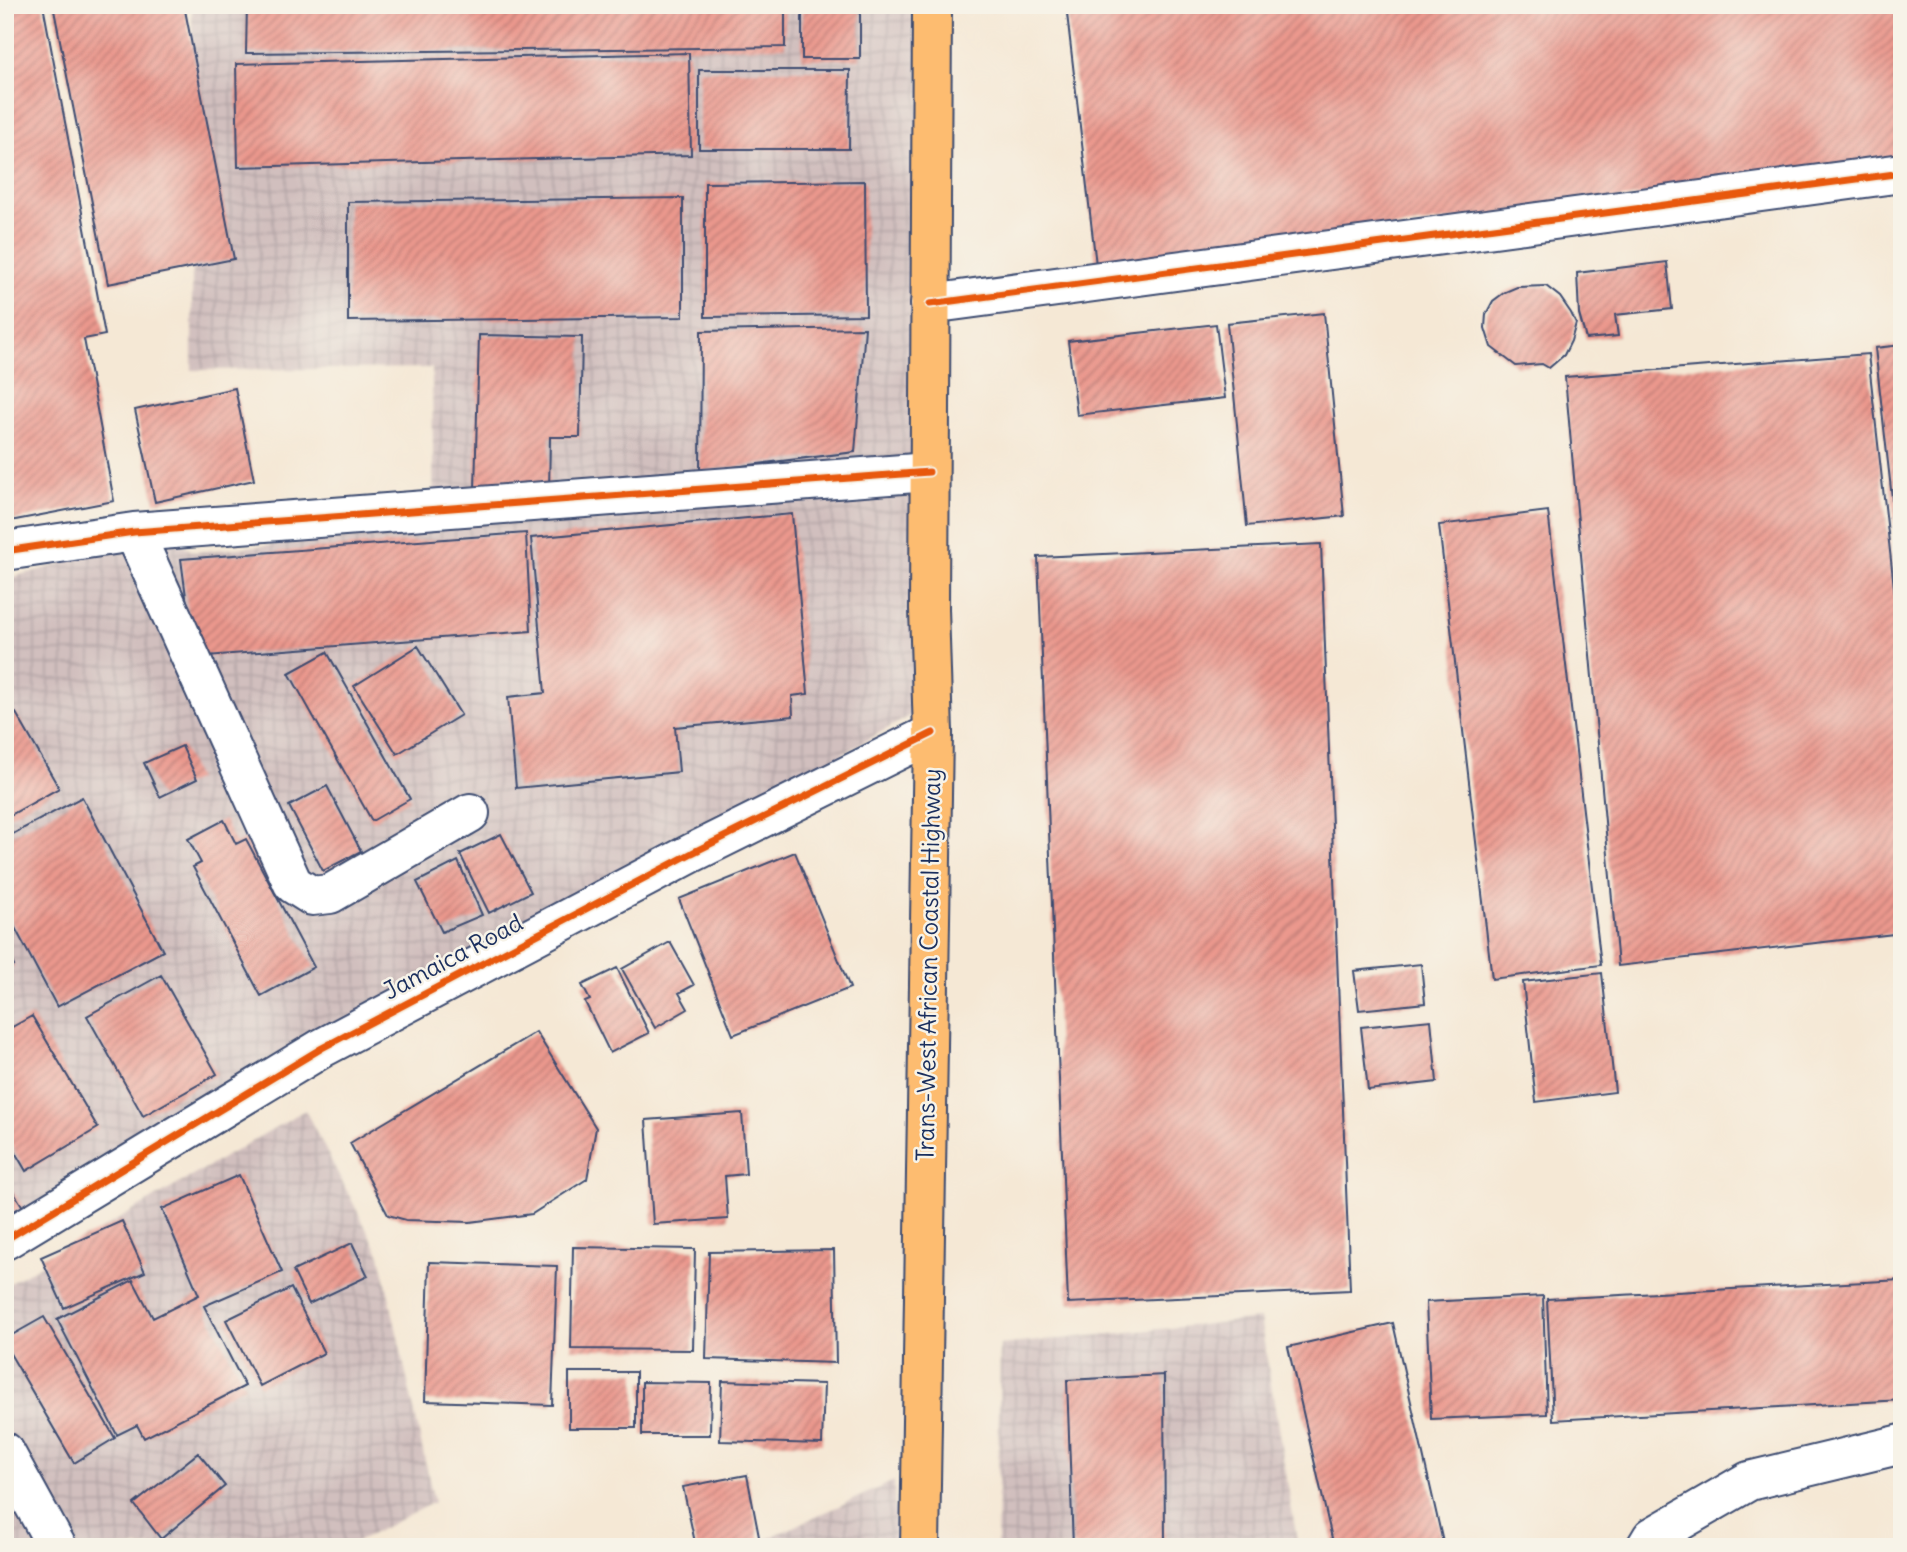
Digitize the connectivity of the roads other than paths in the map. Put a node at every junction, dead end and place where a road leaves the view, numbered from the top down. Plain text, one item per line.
1 (932, 5) edge
2 (1902, 173) edge
3 (929, 304) junction
4 (929, 472) junction
5 (134, 532) junction
6 (5, 551) edge
7 (933, 733) junction
8 (470, 813) dead end
9 (5, 1240) edge
10 (1902, 1444) edge
11 (5, 1452) edge
12 (57, 1547) edge
13 (920, 1547) edge
14 (1646, 1547) edge

1 - 3 highway, Trans-West African Coastal Highway
2 - 3 street
3 - 4 highway, Trans-West African Coastal Highway
4 - 5 street
4 - 7 highway, Trans-West African Coastal Highway
5 - 6 street
5 - 8 street
7 - 9 street, Jamaica Road
7 - 13 highway, Trans-West African Coastal Highway
10 - 14 street
11 - 12 street

